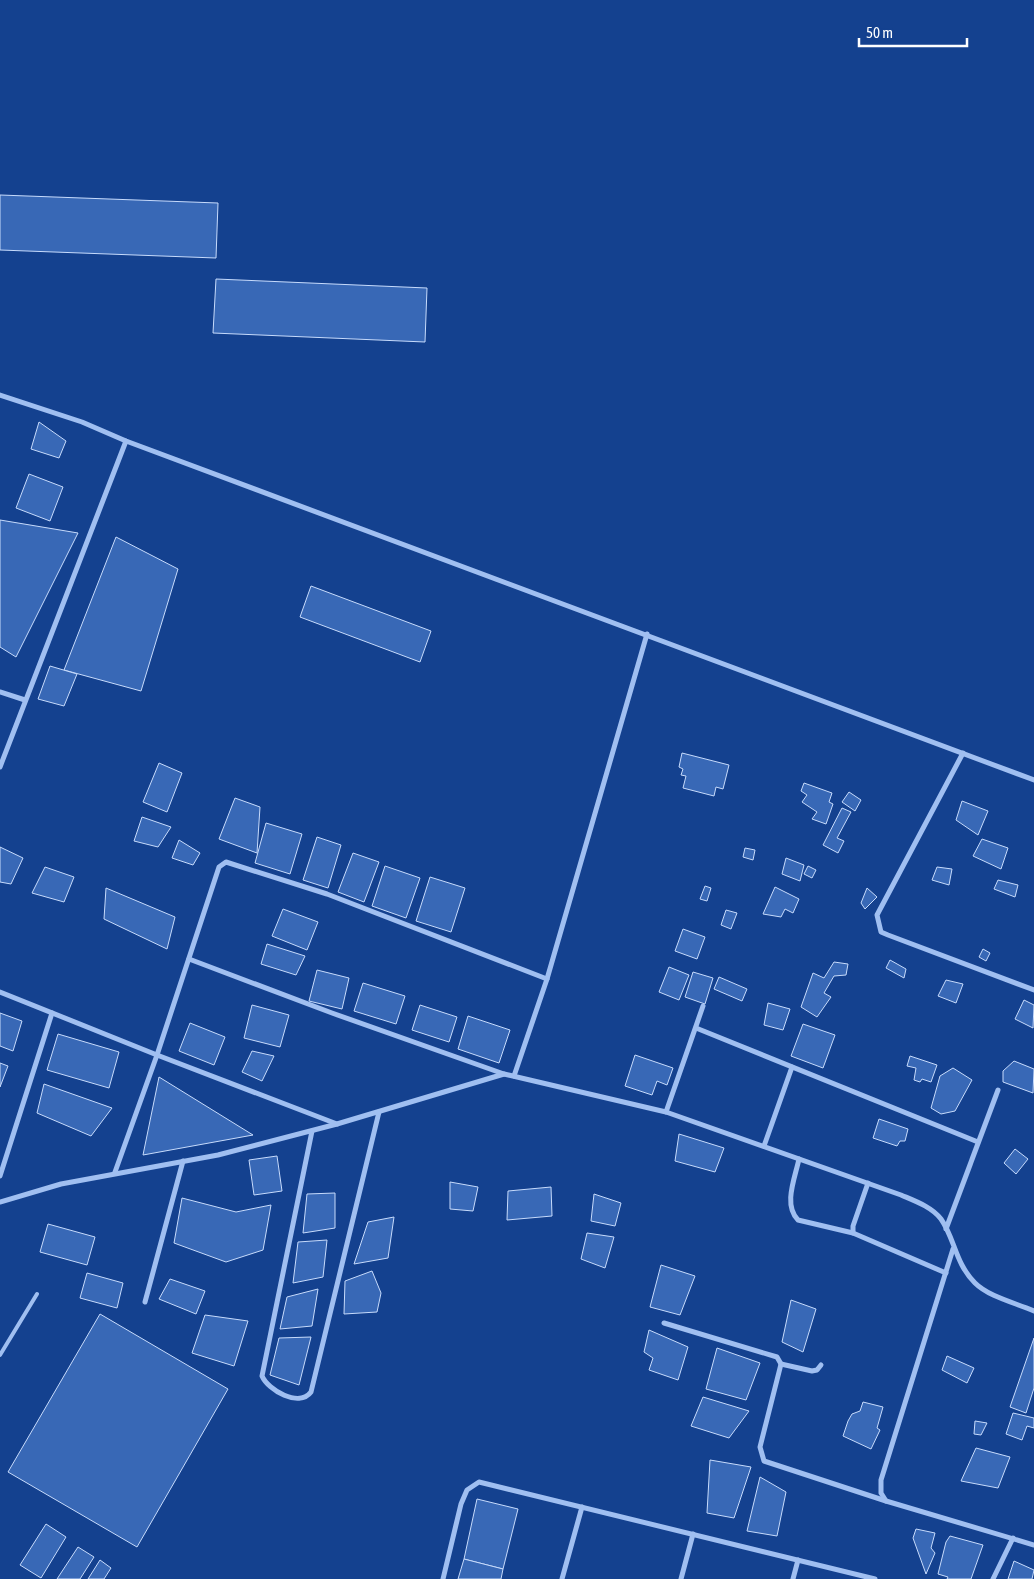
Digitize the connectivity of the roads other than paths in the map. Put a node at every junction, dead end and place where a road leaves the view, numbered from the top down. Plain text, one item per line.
1 (0, 395) edge
2 (126, 441) junction
3 (647, 634) junction
4 (0, 692) edge
5 (25, 700) junction
6 (963, 753) junction
7 (0, 767) edge
8 (1034, 780) edge
9 (190, 959) junction
10 (547, 979) junction
11 (1034, 990) edge
12 (0, 992) edge
13 (703, 1006) dead end
14 (52, 1013) junction
15 (696, 1028) junction
16 (157, 1055) junction
17 (792, 1067) junction
18 (504, 1074) junction
19 (514, 1076) junction
20 (998, 1090) dead end
21 (379, 1112) junction
22 (666, 1112) junction
23 (338, 1124) junction
24 (312, 1131) junction
25 (978, 1142) junction
26 (764, 1146) junction
27 (799, 1159) junction
28 (183, 1161) junction
29 (115, 1172) junction
30 (0, 1176) edge
31 (868, 1183) junction
32 (0, 1202) edge
33 (946, 1229) junction
34 (853, 1233) junction
35 (953, 1249) junction
36 (946, 1273) junction
37 (37, 1294) dead end
38 (145, 1302) dead end
39 (1034, 1311) edge
40 (664, 1323) dead end
41 (0, 1355) edge
42 (781, 1364) junction
43 (820, 1365) dead end
44 (886, 1501) junction
45 (582, 1507) junction
46 (693, 1534) junction
47 (1013, 1538) junction
48 (1034, 1545) edge
49 (798, 1560) junction
50 (443, 1579) edge
51 (562, 1579) edge
52 (681, 1579) edge
53 (794, 1579) edge
54 (875, 1579) edge
55 (993, 1579) edge

1 - 2 street
2 - 3 street
2 - 5 street
3 - 6 street
3 - 10 street
4 - 5 street
5 - 7 street
6 - 8 street
6 - 11 street
9 - 10 street
9 - 16 street
9 - 18 street
10 - 19 street
12 - 14 street
13 - 15 street
14 - 16 street
14 - 30 street
15 - 17 street
15 - 22 street
16 - 23 street
16 - 29 street
17 - 25 street
17 - 26 street
18 - 19 street
18 - 21 street
19 - 22 street
20 - 25 street
21 - 23 street
21 - 24 street
22 - 26 street
23 - 24 street
24 - 28 street
25 - 33 street
26 - 27 street
27 - 31 street
27 - 34 street
28 - 29 street
28 - 38 street
29 - 32 street
31 - 33 street
31 - 34 street
33 - 35 street
34 - 36 street
35 - 36 street
35 - 39 street
36 - 44 street
37 - 41 lane
40 - 42 street
42 - 43 street
42 - 44 street
44 - 47 street
45 - 46 street
45 - 50 street
45 - 51 street
46 - 49 street
46 - 52 street
47 - 48 street
47 - 55 street
49 - 53 street
49 - 54 street

